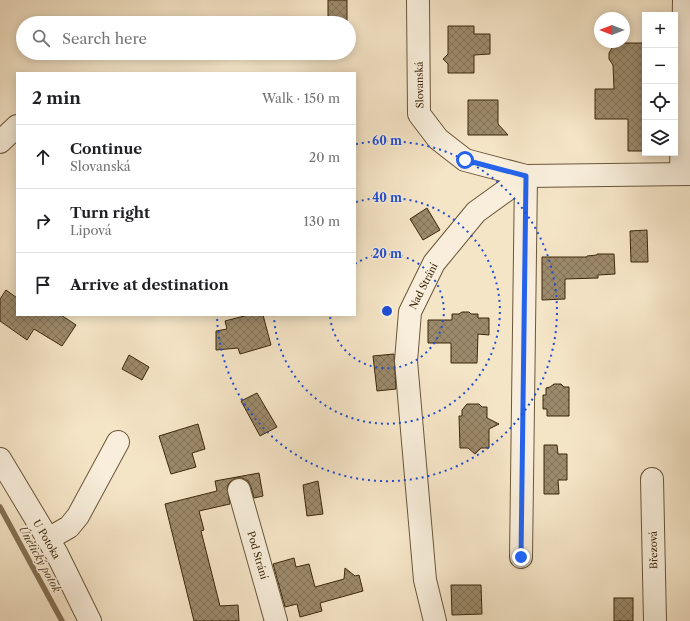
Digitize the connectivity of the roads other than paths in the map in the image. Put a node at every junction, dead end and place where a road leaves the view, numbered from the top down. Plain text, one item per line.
1 (418, 0) edge
2 (684, 0) edge
3 (16, 127) edge
4 (0, 142) edge
5 (685, 174) edge
6 (526, 176) junction
7 (118, 442) dead end
8 (0, 459) edge
9 (652, 479) dead end
10 (239, 490) dead end
11 (48, 539) junction
12 (521, 557) dead end
13 (90, 621) edge
14 (276, 621) edge
15 (435, 621) edge
16 (655, 621) edge

1 - 6 street, Slovanská
2 - 5 street
3 - 4 street
5 - 6 street
6 - 12 street
6 - 15 street, Nad Strání
7 - 11 street
8 - 11 street, U Potoka
9 - 16 street, Březová
10 - 14 street, Pod Strání
11 - 13 street, U Potoka

